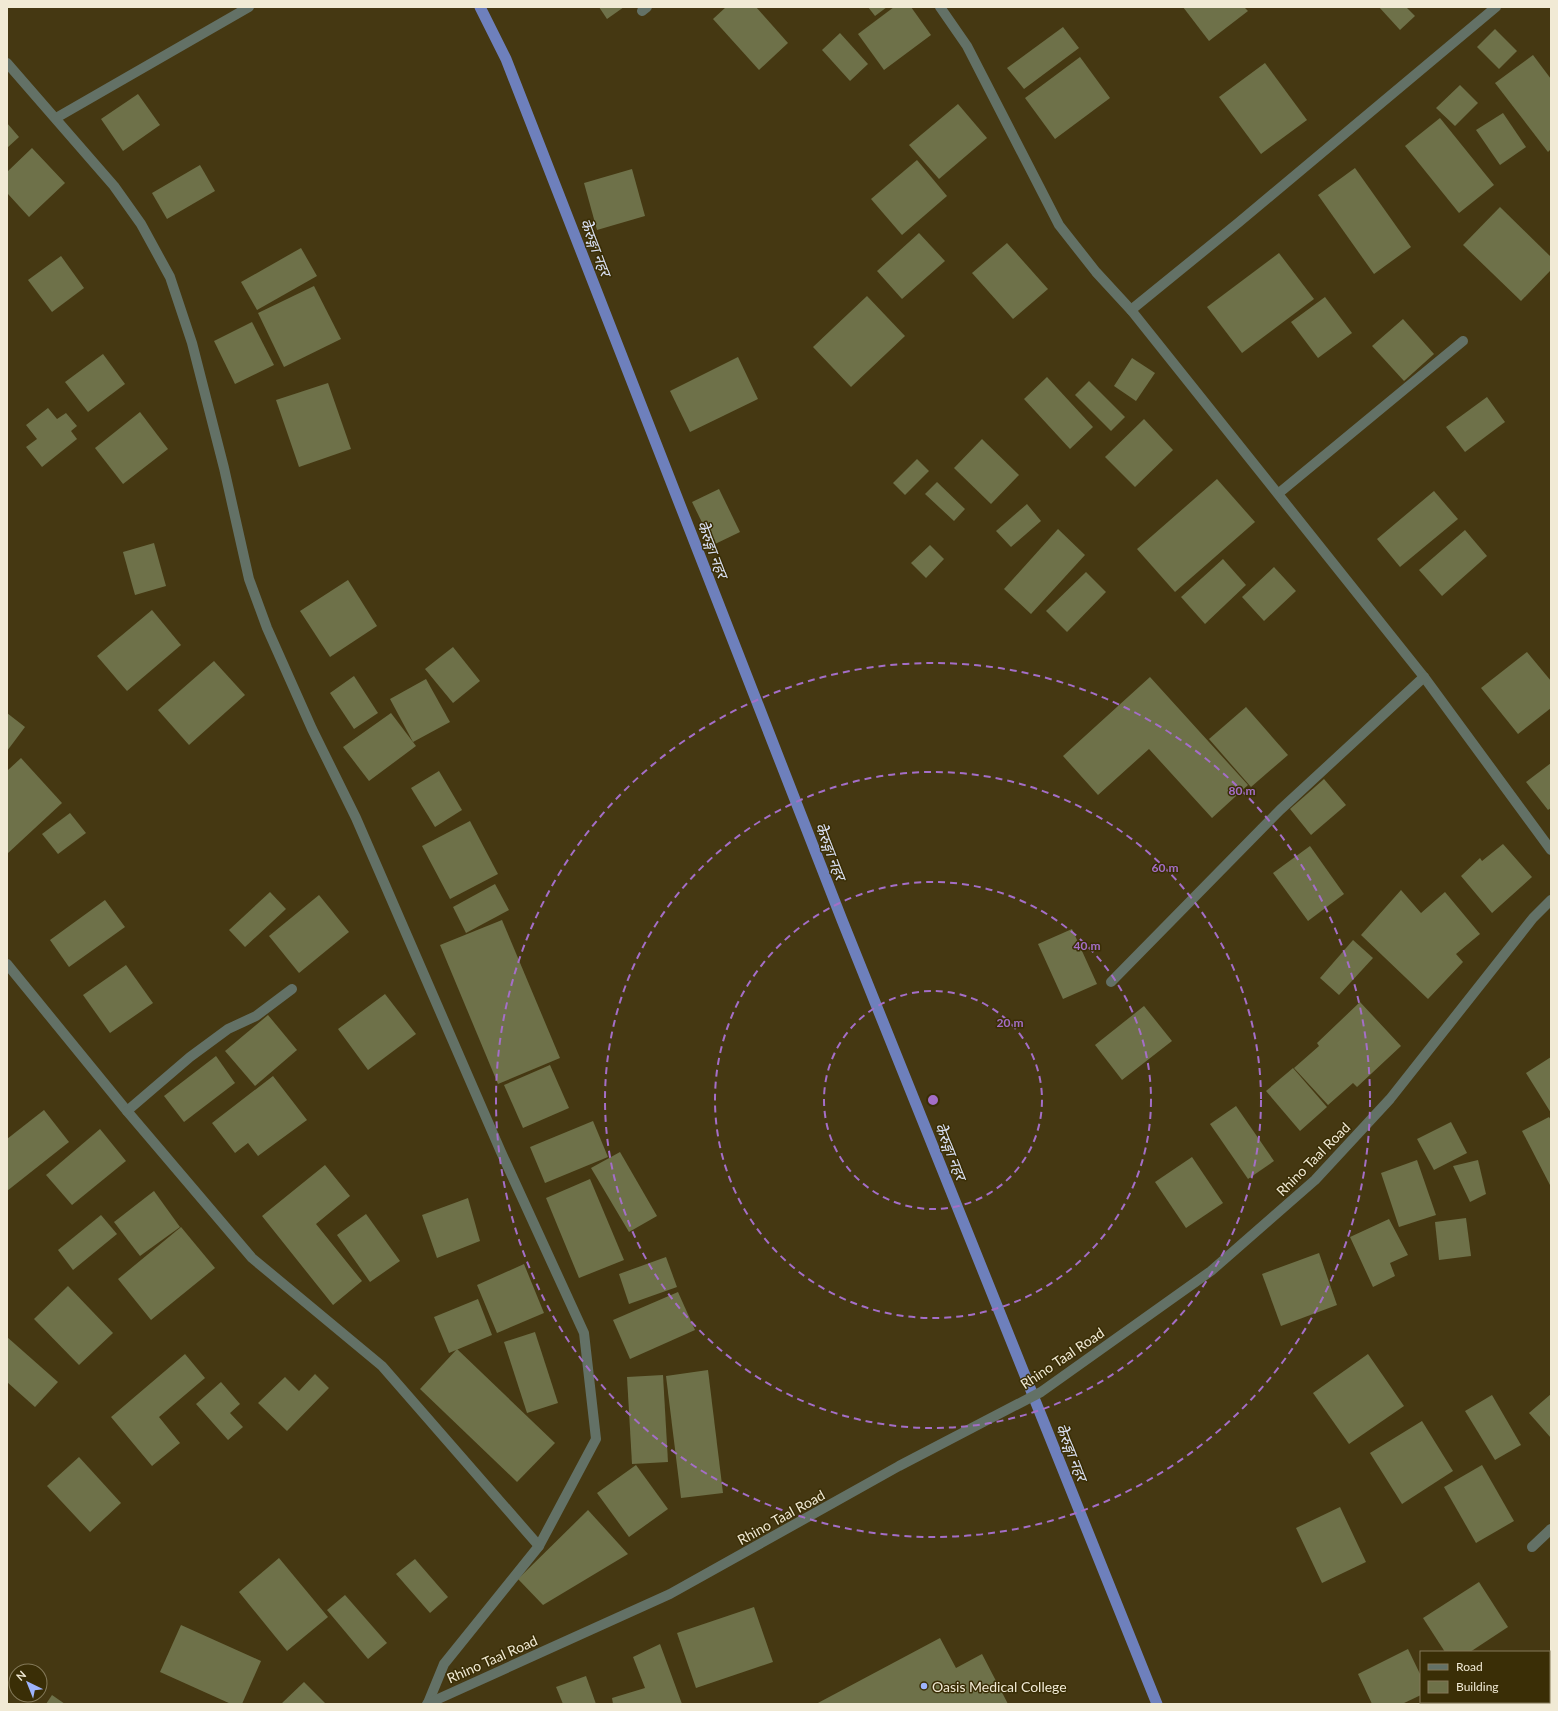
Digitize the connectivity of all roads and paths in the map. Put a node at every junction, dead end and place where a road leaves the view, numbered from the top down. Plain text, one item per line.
1 (249, 7) edge
2 (940, 7) edge
3 (1496, 7) edge
4 (7, 62) edge
5 (56, 118) junction
6 (1131, 310) junction
7 (1463, 341) dead end
8 (1279, 494) junction
9 (1424, 678) junction
10 (1551, 850) edge
11 (1551, 900) edge
12 (7, 964) edge
13 (1111, 982) dead end
14 (292, 989) dead end
15 (127, 1111) junction
16 (1551, 1529) edge
17 (539, 1546) junction
18 (1532, 1547) dead end
19 (427, 1704) edge

1 - 5 street
2 - 6 street
3 - 6 street
4 - 5 street
5 - 17 street
6 - 8 street
7 - 8 street
8 - 9 street
9 - 10 street
9 - 13 street
11 - 19 street, Rhino Taal Road
12 - 15 street
14 - 15 street
15 - 17 street
16 - 18 street
17 - 19 street

